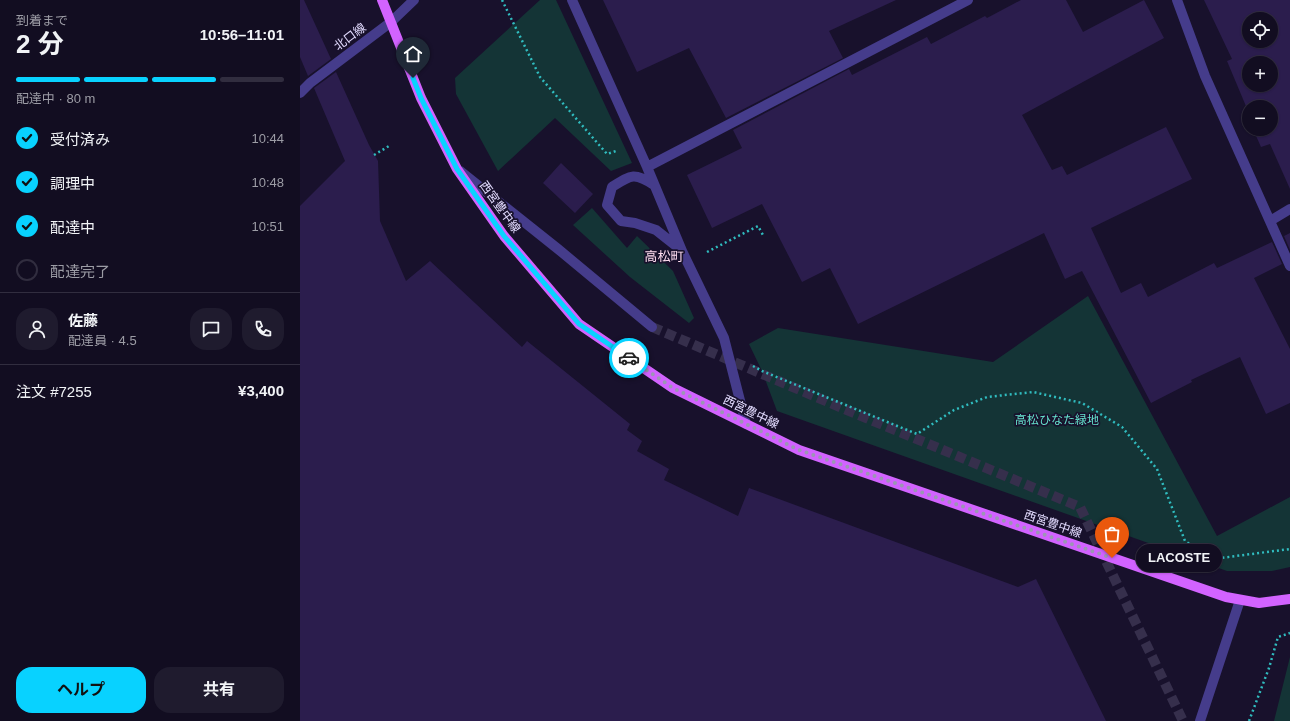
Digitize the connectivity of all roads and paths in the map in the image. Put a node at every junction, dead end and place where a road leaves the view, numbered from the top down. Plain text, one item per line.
1 (382, 0) edge
2 (414, 0) edge
3 (502, 0) edge
4 (572, 0) edge
5 (968, 0) edge
6 (1178, 0) edge
7 (391, 22) junction
8 (300, 93) edge
9 (637, 144) junction
10 (389, 146) dead end
11 (374, 155) dead end
12 (647, 167) junction
13 (457, 169) junction
14 (654, 185) junction
15 (1290, 210) edge
16 (1270, 221) junction
17 (763, 235) dead end
18 (682, 251) junction
19 (687, 262) junction
20 (1290, 266) edge
21 (652, 327) tunnel mouth
22 (748, 364) dead end
23 (746, 424) junction
24 (1290, 549) edge
25 (1290, 599) edge
26 (1240, 600) junction
27 (1290, 633) edge
28 (1200, 721) edge
29 (1249, 721) edge

1 - 7 main road, 西宮豊中線
2 - 7 street, 北口線
3 - 9 path
4 - 9 street
5 - 12 street
6 - 16 street
7 - 8 street, 北口線
7 - 13 main road, 西宮豊中線
9 - 12 street
10 - 11 path
12 - 14 street
13 - 21 street
13 - 23 main road, 西宮豊中線
14 - 18 street
14 - 18 street
15 - 16 street
16 - 20 street
17 - 19 path
18 - 19 street
19 - 23 street
22 - 24 path
23 - 26 main road, 西宮豊中線
25 - 26 main road, 西宮豊中線
26 - 28 street
27 - 29 path

